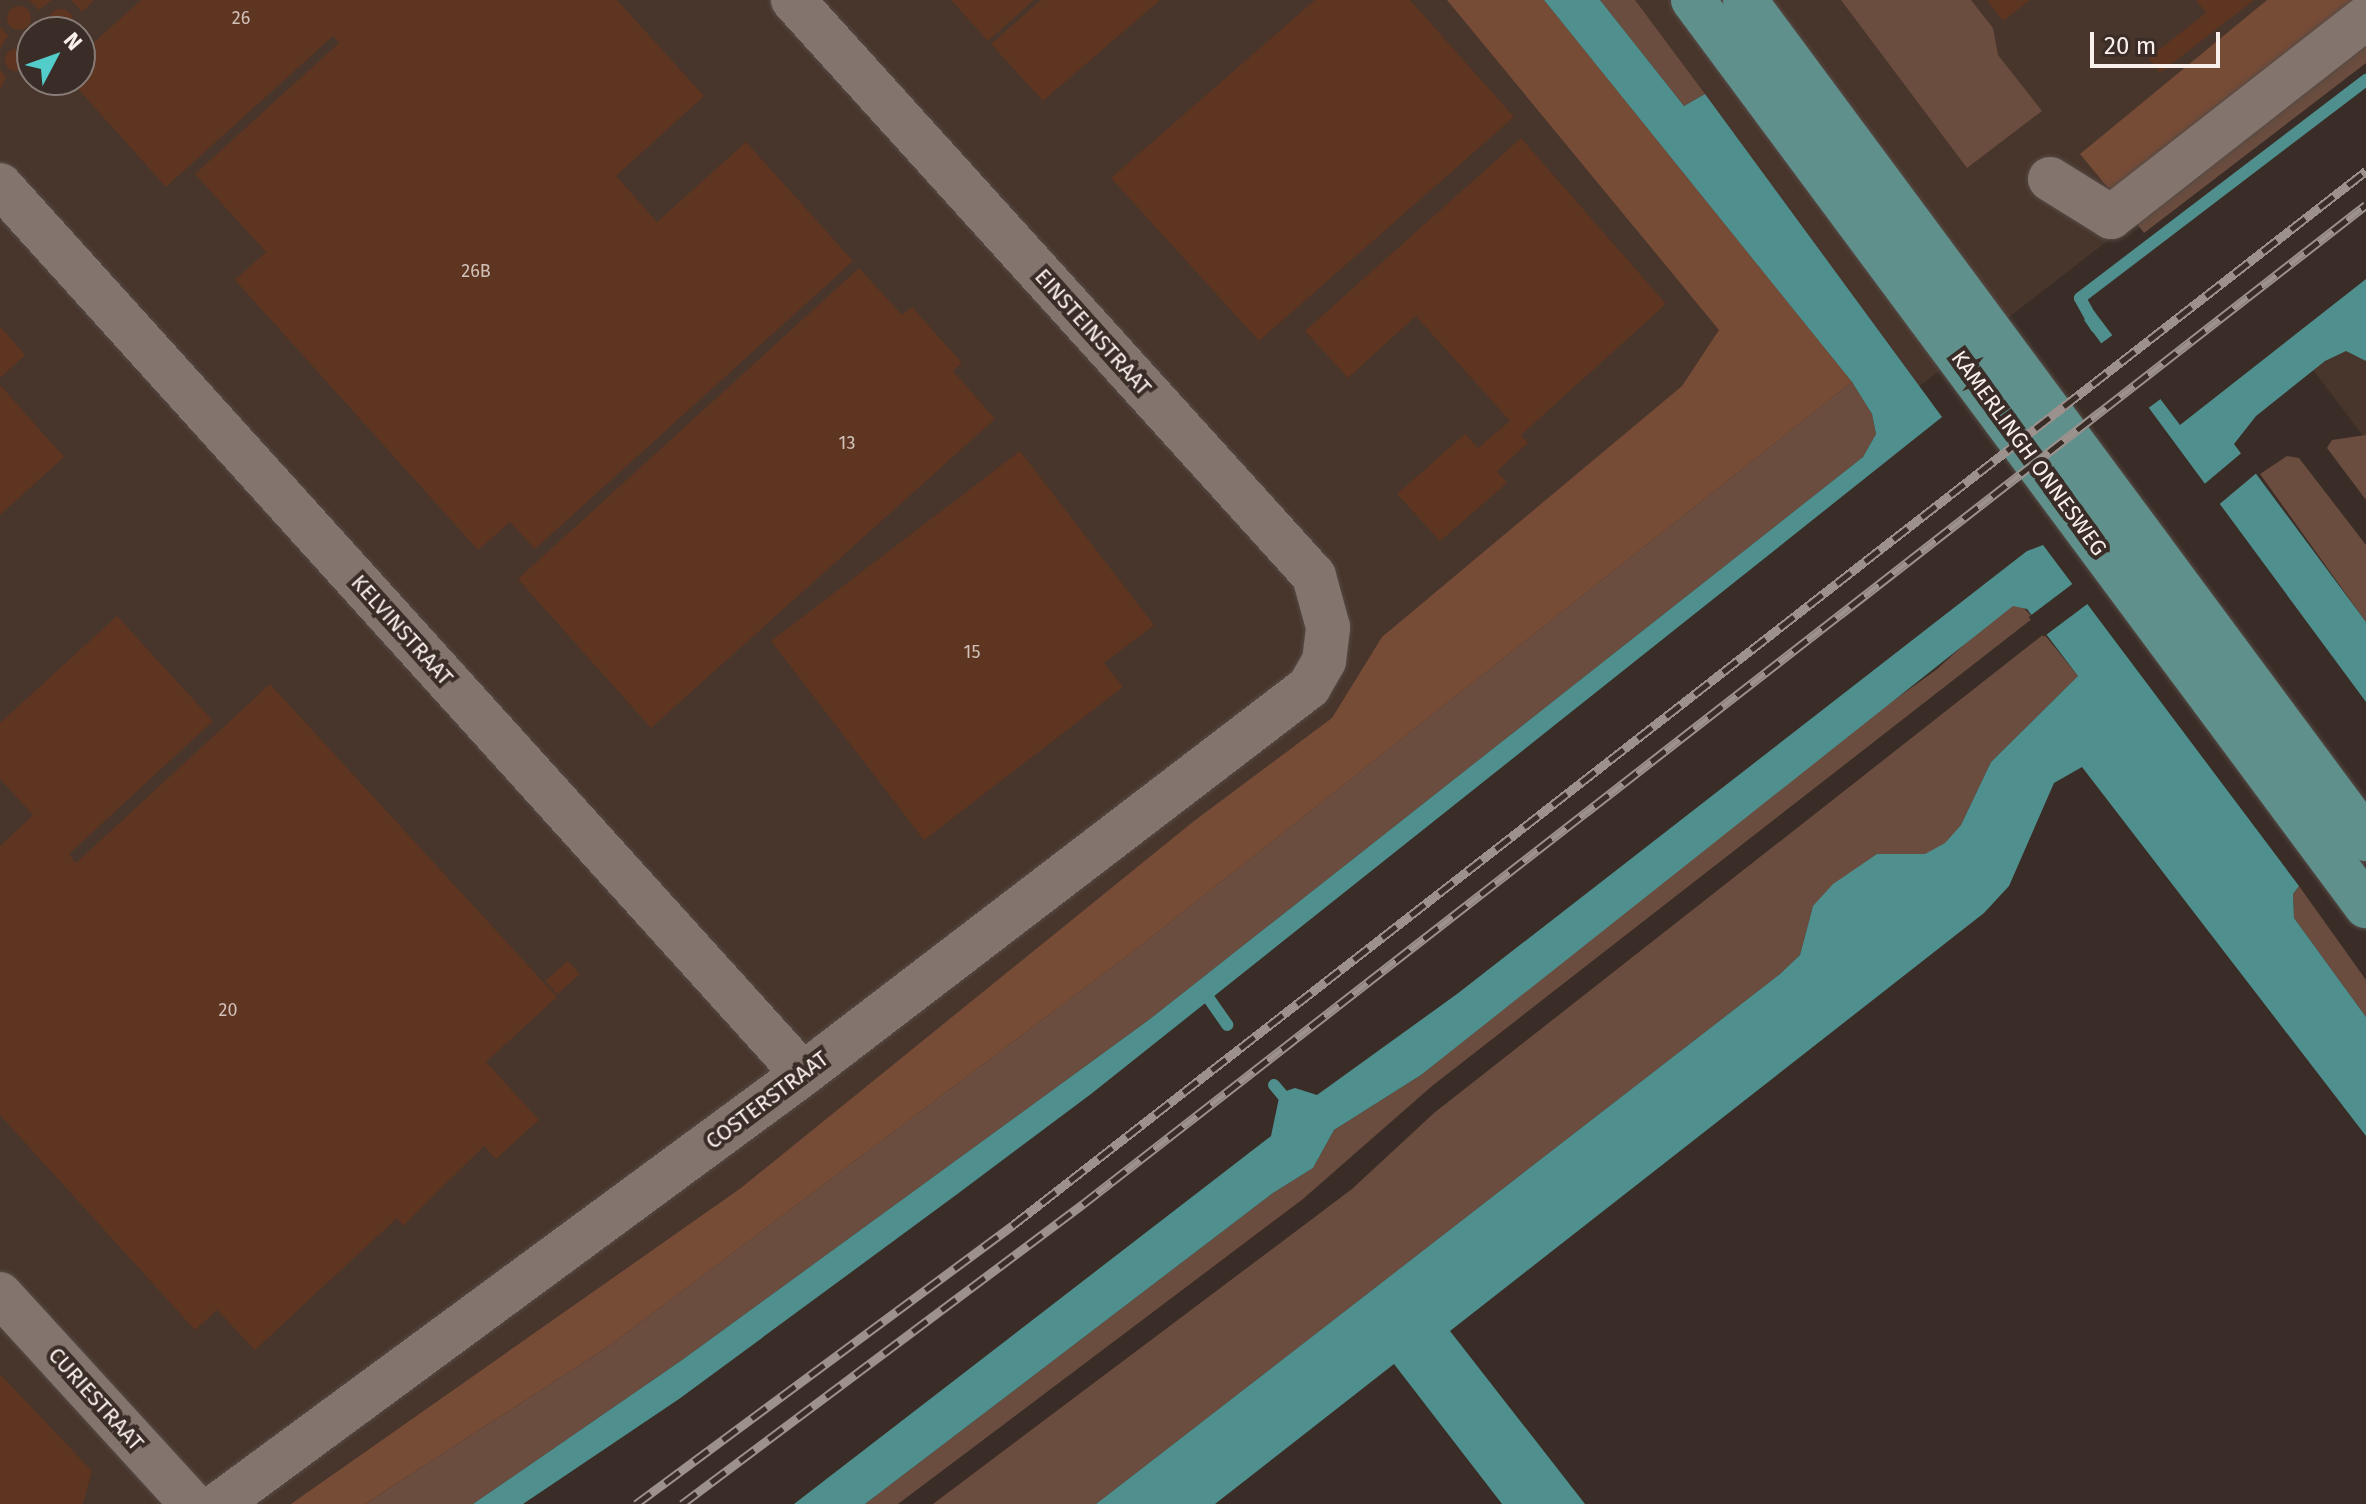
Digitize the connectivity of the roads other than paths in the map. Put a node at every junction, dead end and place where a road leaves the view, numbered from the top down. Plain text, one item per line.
1 (793, 0) edge
2 (1693, 0) edge
3 (1745, 0) edge
4 (2366, 18) edge
5 (2050, 179) dead end
6 (0, 185) edge
7 (1309, 687) joint
8 (2366, 839) edge
9 (2366, 906) edge
10 (803, 1074) junction
11 (0, 1294) edge
12 (192, 1504) edge
13 (219, 1504) edge

1 - 7 street, EINSTEINSTRAAT
2 - 9 main road, KAMERLINGH ONNESWEG
3 - 8 main road, KAMERLINGH ONNESWEG
4 - 5 street
6 - 10 street, KELVINSTRAAT
7 - 10 street, COSTERSTRAAT
10 - 13 street, COSTERSTRAAT
11 - 12 street, CURIESTRAAT

